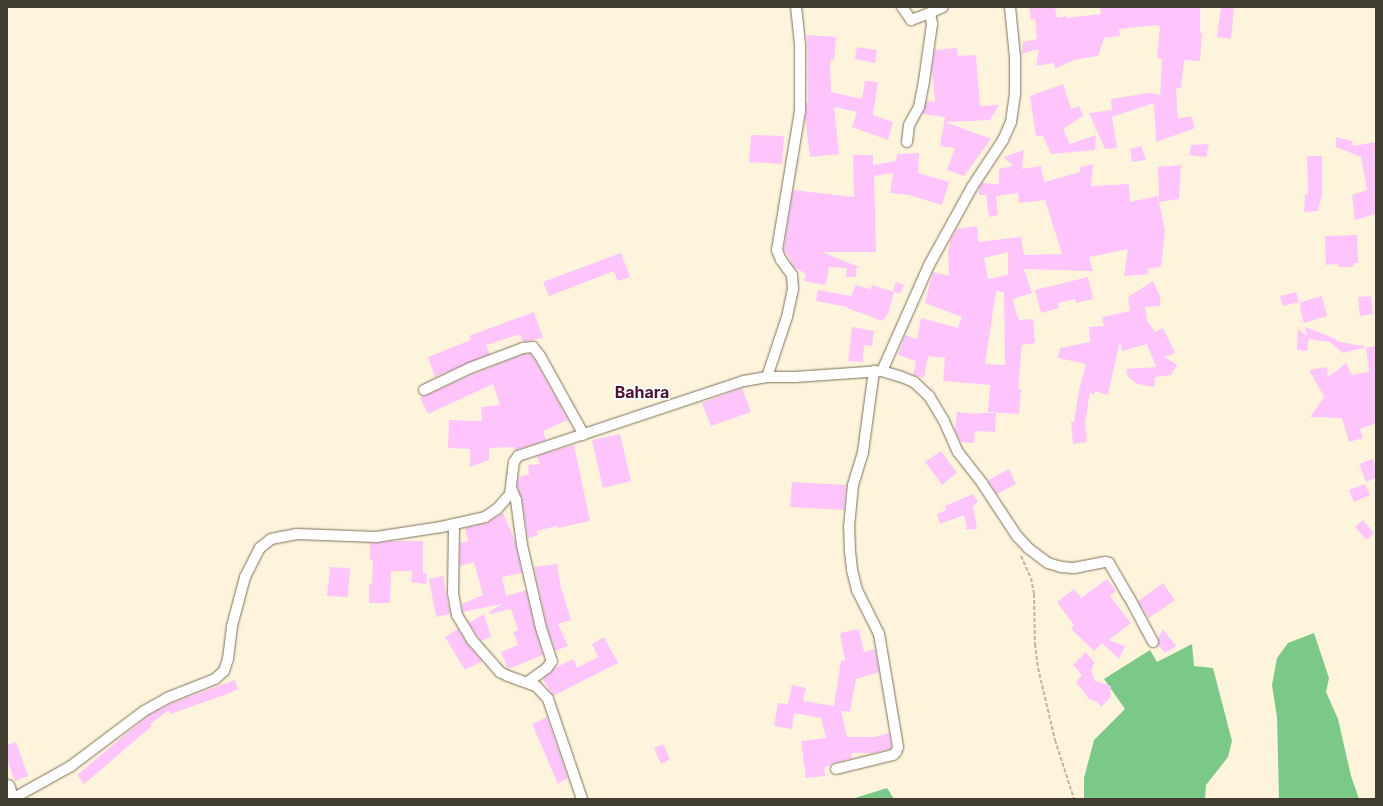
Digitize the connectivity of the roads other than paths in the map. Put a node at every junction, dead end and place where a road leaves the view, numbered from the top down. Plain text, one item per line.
1 (796, 7) edge
2 (902, 7) edge
3 (943, 7) edge
4 (1010, 7) edge
5 (930, 13) junction
6 (907, 142) dead end
7 (878, 371) junction
8 (767, 377) junction
9 (424, 390) dead end
10 (584, 435) junction
11 (511, 488) junction
12 (454, 524) junction
13 (1153, 642) dead end
14 (528, 682) junction
15 (836, 769) dead end
16 (7, 787) edge
17 (11, 799) edge
18 (582, 799) edge

1 - 8 street
2 - 5 street
3 - 5 street
4 - 7 street
5 - 6 street
7 - 8 street
7 - 13 street
7 - 15 street
8 - 10 street
9 - 10 street
10 - 11 street
11 - 12 street
11 - 14 street
12 - 14 street
12 - 17 street
14 - 18 street
16 - 17 main road

